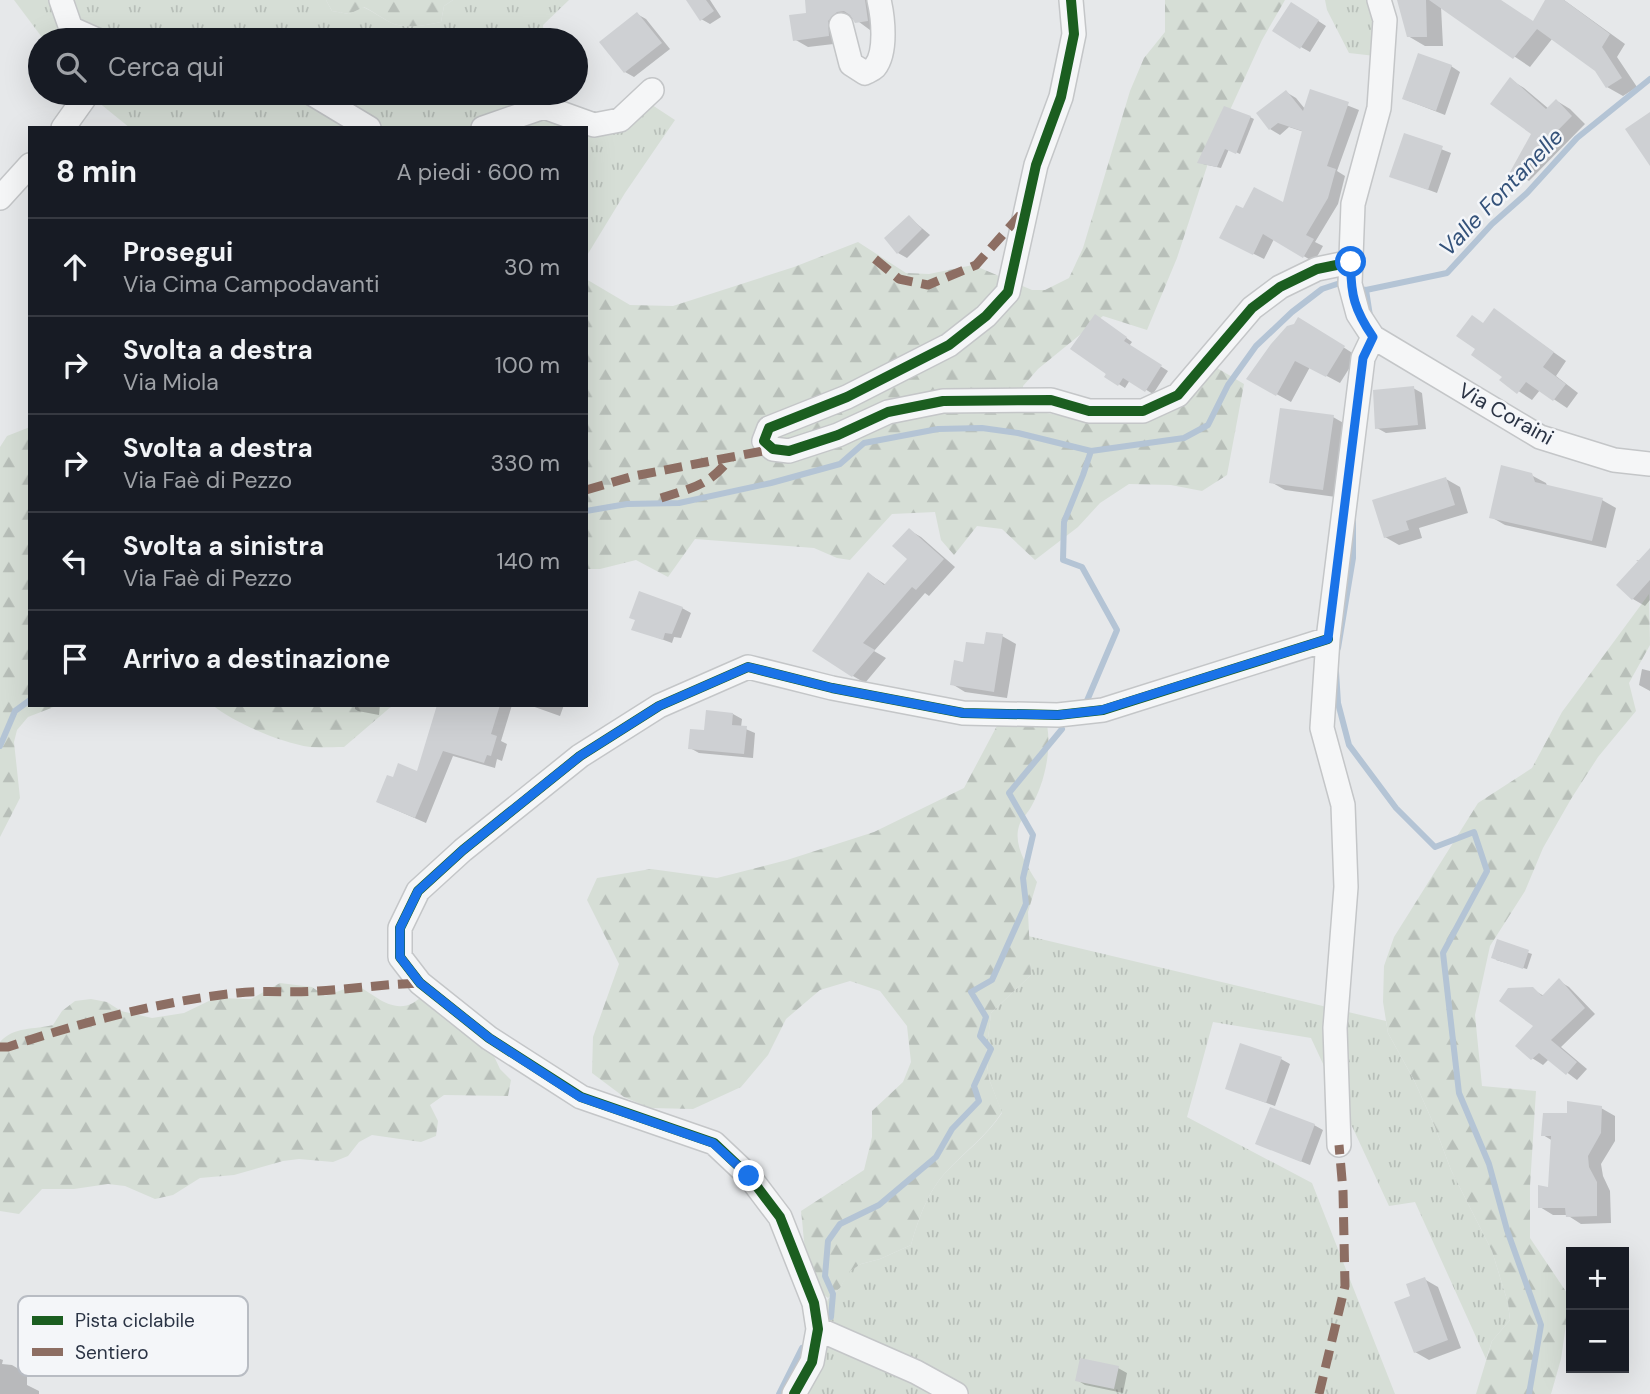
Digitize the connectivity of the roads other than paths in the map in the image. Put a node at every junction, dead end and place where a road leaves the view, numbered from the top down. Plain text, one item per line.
1 (61, 0) edge
2 (879, 0) edge
3 (1071, 0) edge
4 (1379, 0) edge
5 (841, 25) dead end
6 (71, 28) edge
7 (652, 90) dead end
8 (79, 105) edge
9 (331, 105) edge
10 (64, 126) edge
11 (366, 126) edge
12 (489, 126) edge
13 (28, 167) edge
14 (0, 198) edge
15 (1351, 262) junction
16 (1373, 337) junction
17 (1650, 464) edge
18 (1328, 639) junction
19 (1339, 1145) dead end
20 (818, 1329) junction
21 (794, 1394) edge
22 (956, 1394) edge

1 - 6 street
2 - 5 street
3 - 15 street
4 - 15 street
7 - 12 street
8 - 10 street
9 - 11 street
13 - 14 street
15 - 16 street
16 - 17 street, Via Coraini
16 - 18 street
18 - 19 street
18 - 20 street
20 - 21 street
20 - 22 street

